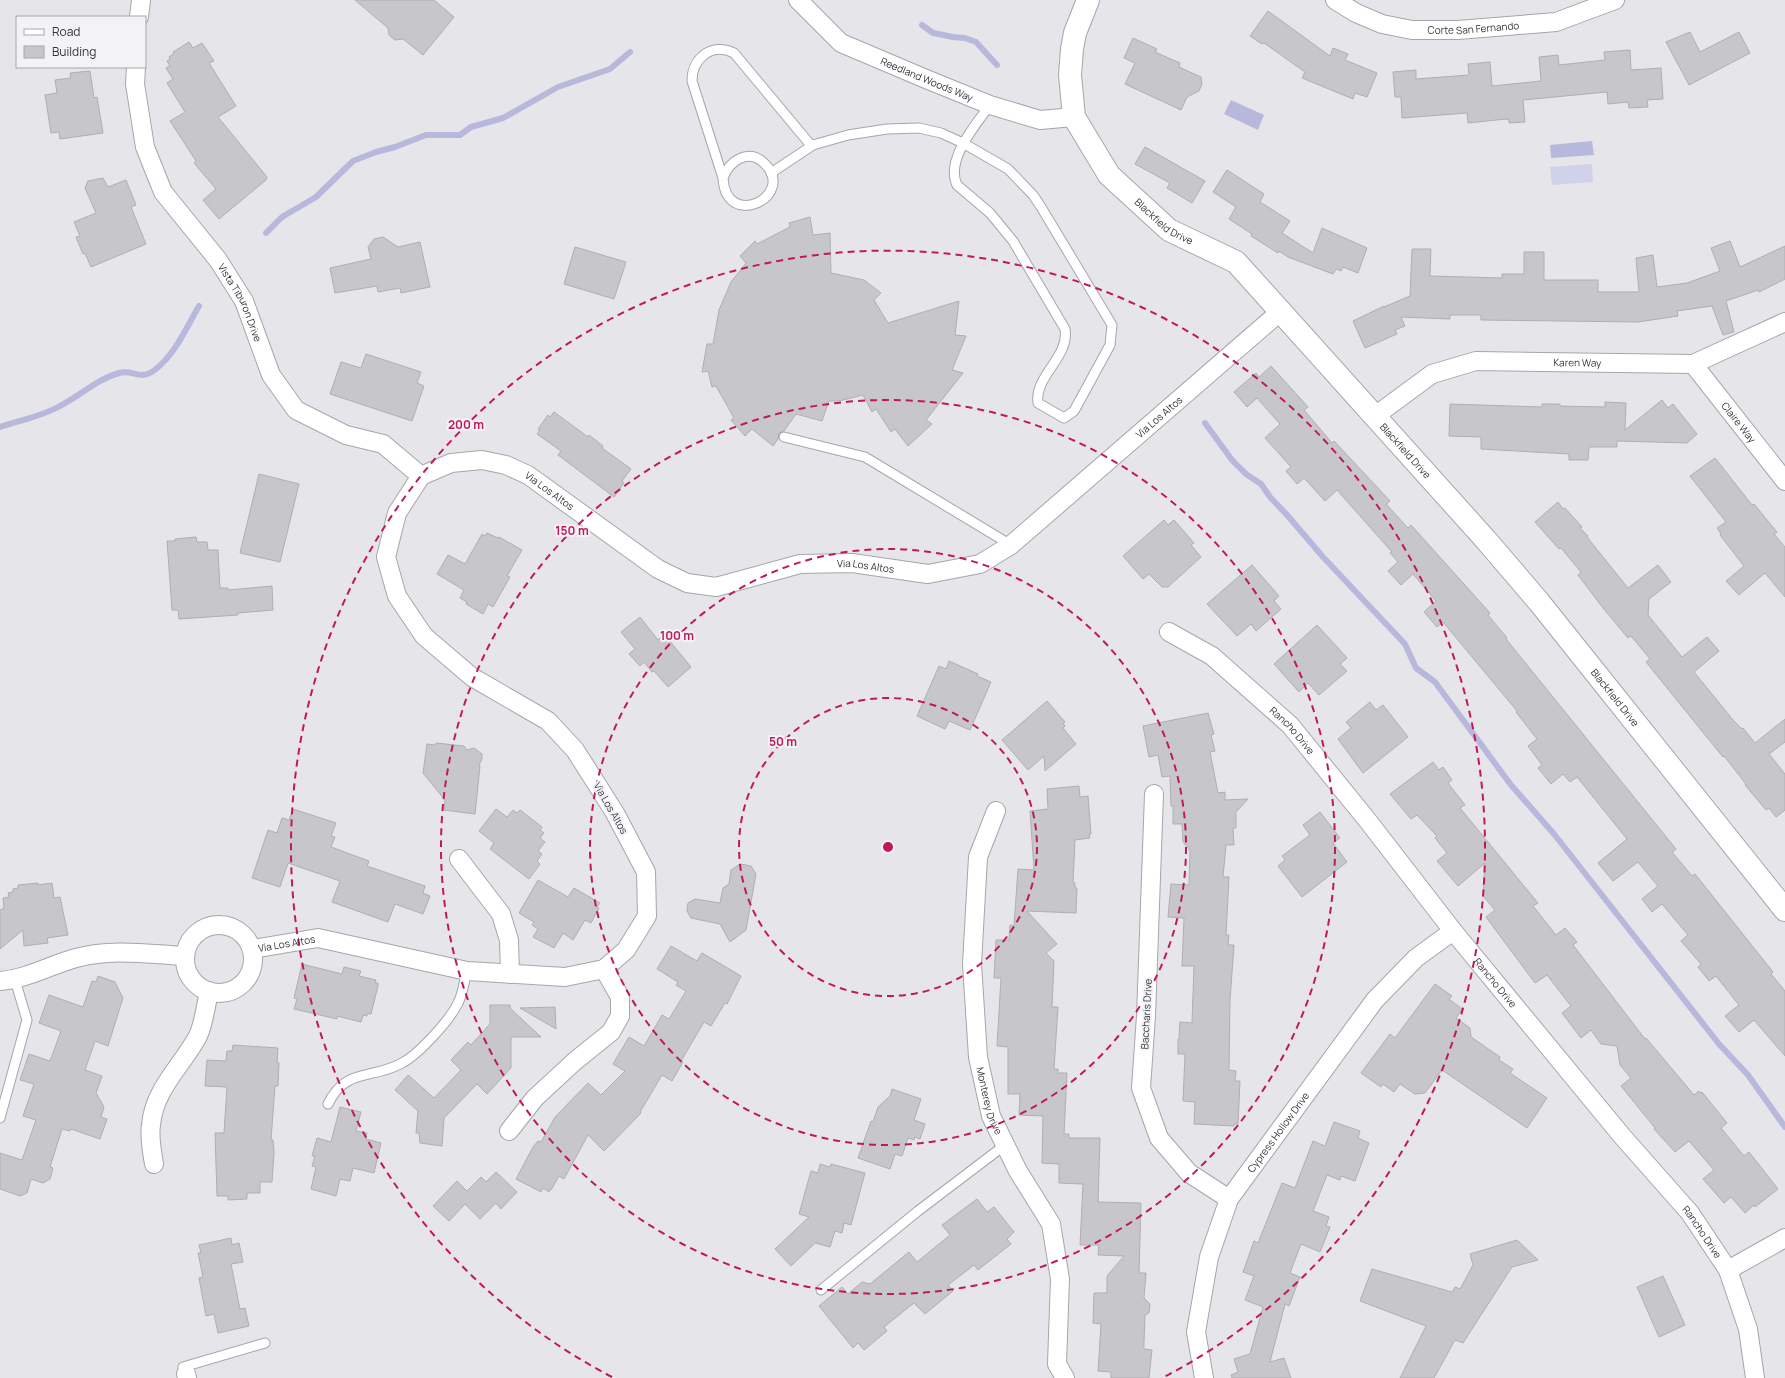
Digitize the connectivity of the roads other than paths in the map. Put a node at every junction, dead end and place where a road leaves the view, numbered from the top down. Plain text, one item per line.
1 (140, 0) edge
2 (798, 0) edge
3 (1088, 0) edge
4 (1336, 0) edge
5 (1614, 0) edge
6 (139, 16) edge
7 (136, 68) edge
8 (990, 105) junction
9 (1074, 117) junction
10 (963, 143) junction
11 (813, 145) junction
12 (771, 173) junction
13 (723, 178) junction
14 (1281, 311) junction
15 (1785, 322) edge
16 (1693, 364) junction
17 (1376, 416) junction
18 (784, 437) dead end
19 (422, 476) junction
20 (1785, 481) edge
21 (1011, 545) junction
22 (1169, 632) dead end
23 (1154, 794) dead end
24 (996, 811) dead end
25 (458, 859) dead end
26 (1785, 910) edge
27 (1453, 931) junction
28 (252, 949) junction
29 (185, 956) junction
30 (604, 969) junction
31 (467, 971) junction
32 (510, 974) junction
33 (7, 980) edge
34 (209, 991) junction
35 (328, 1104) dead end
36 (0, 1118) edge
37 (509, 1131) dead end
38 (1005, 1145) junction
39 (154, 1164) dead end
40 (1229, 1199) junction
41 (1785, 1238) edge
42 (1728, 1270) junction
43 (821, 1290) dead end
44 (265, 1343) dead end
45 (185, 1373) edge
46 (1065, 1378) edge
47 (1204, 1378) edge
48 (1755, 1378) edge

1 - 6 street
2 - 8 street, Reedland Woods Way
3 - 9 street, Blackfield Drive
4 - 5 street, Corte San Fernando
7 - 19 street, Vista Tiburon Drive
8 - 9 street, Reedland Woods Way
8 - 10 lane
9 - 14 street, Blackfield Drive
10 - 10 lane
10 - 11 lane
11 - 12 lane
11 - 13 lane
12 - 13 lane
12 - 13 lane
14 - 17 street, Blackfield Drive
14 - 21 street, Via Los Altos
15 - 16 street, Karen Way
16 - 17 street, Karen Way
16 - 20 street, Claire Way
17 - 26 street, Blackfield Drive
18 - 21 lane
19 - 21 street, Via Los Altos
19 - 30 street, Via Los Altos
22 - 27 street, Rancho Drive
23 - 40 street, Baccharis Drive
24 - 38 street, Monterey Drive
25 - 32 street
27 - 40 street, Cypress Hollow Drive
27 - 42 street, Rancho Drive
28 - 29 street
28 - 31 street, Via Los Altos
28 - 34 street
29 - 33 street
29 - 34 street
30 - 32 street, Via Los Altos
30 - 37 street
31 - 32 street, Via Los Altos
31 - 35 lane
33 - 36 lane
34 - 39 street
38 - 43 lane
38 - 46 street, Monterey Drive
40 - 47 street, Cypress Hollow Drive
41 - 42 street
42 - 48 street, Rancho Drive
44 - 45 lane

